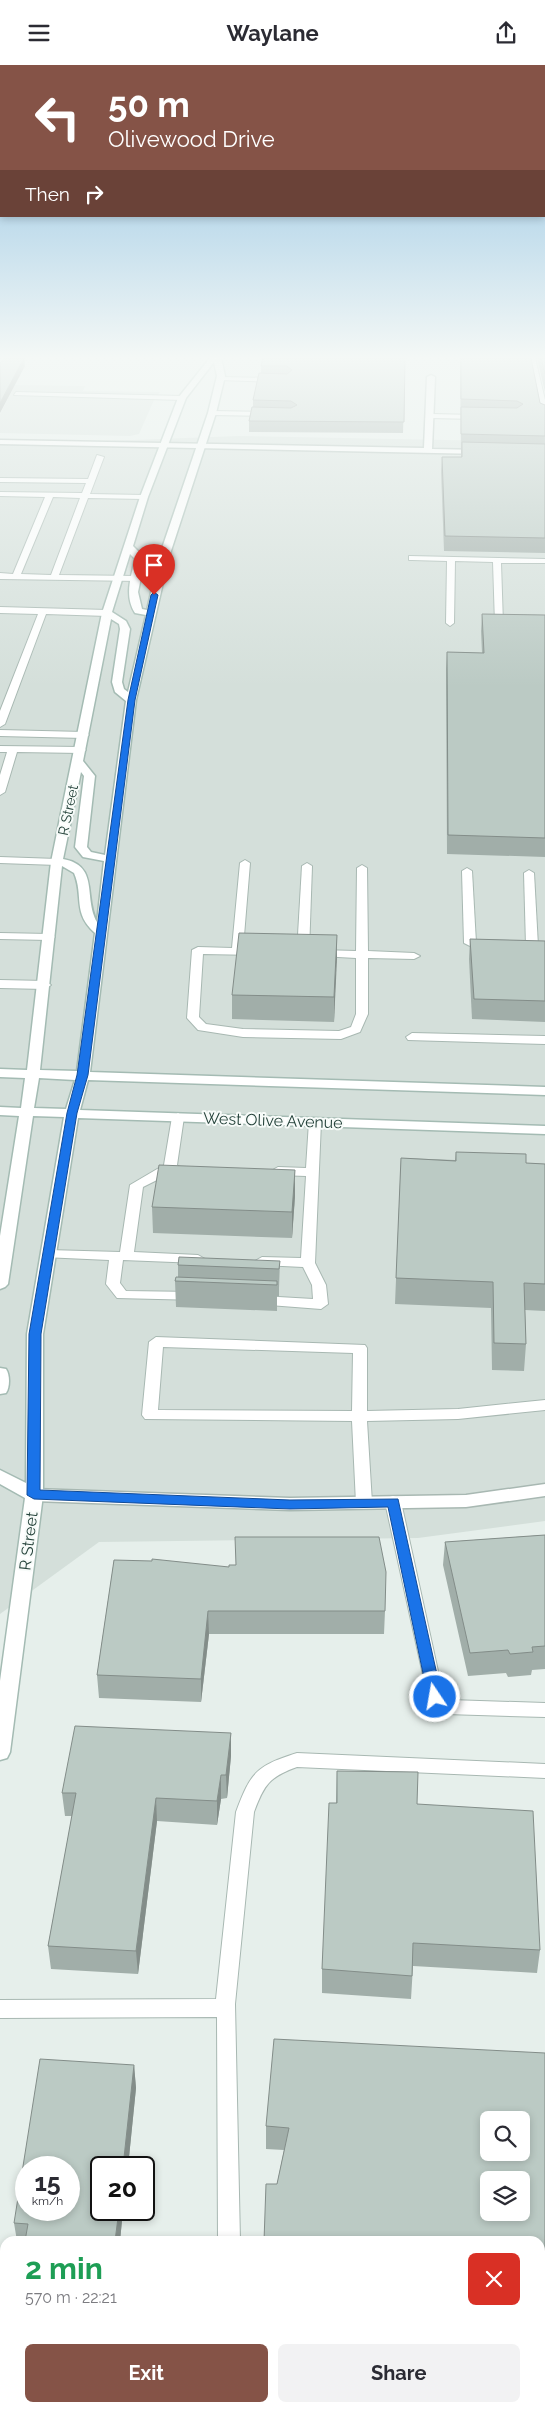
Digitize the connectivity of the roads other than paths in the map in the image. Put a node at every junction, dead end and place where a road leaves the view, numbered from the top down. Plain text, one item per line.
1 (96, 468) edge
2 (156, 468) edge
3 (194, 468) edge
4 (0, 480) edge
5 (91, 481) junction
6 (17, 487) junction
7 (40, 487) junction
8 (63, 487) junction
9 (0, 494) edge
10 (50, 495) junction
11 (86, 495) junction
12 (144, 497) junction
13 (128, 547) junction
14 (412, 558) dead end
15 (452, 559) junction
16 (497, 560) junction
17 (545, 561) edge
18 (545, 566) edge
19 (0, 577) edge
20 (16, 577) junction
21 (54, 577) junction
22 (118, 579) junction
23 (136, 579) junction
24 (0, 610) edge
25 (43, 611) junction
26 (107, 613) junction
27 (150, 613) junction
28 (450, 623) dead end
29 (499, 624) edge
30 (132, 700) junction
31 (0, 724) edge
32 (0, 733) edge
33 (84, 735) junction
34 (0, 749) edge
35 (13, 749) junction
36 (81, 750) junction
37 (78, 763) junction
38 (0, 792) edge
39 (111, 859) junction
40 (0, 860) edge
41 (57, 861) junction
42 (245, 863) dead end
43 (307, 865) dead end
44 (362, 868) dead end
45 (467, 871) dead end
46 (528, 873) dead end
47 (100, 931) junction
48 (0, 936) edge
49 (49, 937) junction
50 (470, 943) edge
51 (532, 945) edge
52 (237, 951) junction
53 (265, 952) edge
54 (363, 955) junction
55 (414, 956) dead end
56 (0, 984) edge
57 (45, 985) junction
58 (412, 1037) dead end
59 (545, 1041) edge
60 (0, 1073) edge
61 (33, 1074) junction
62 (83, 1075) junction
63 (545, 1091) edge
64 (0, 1111) edge
65 (27, 1112) junction
66 (72, 1113) junction
67 (178, 1117) junction
68 (315, 1121) junction
69 (545, 1130) edge
70 (170, 1167) junction
71 (189, 1168) edge
72 (265, 1170) edge
73 (312, 1172) junction
74 (48, 1254) junction
75 (121, 1256) junction
76 (212, 1259) edge
77 (250, 1261) edge
78 (308, 1263) junction
79 (0, 1283) edge
80 (205, 1298) edge
81 (251, 1300) edge
82 (0, 1373) edge
83 (0, 1389) edge
84 (545, 1405) edge
85 (359, 1416) junction
86 (0, 1476) edge
87 (545, 1490) edge
88 (34, 1495) junction
89 (393, 1502) junction
90 (364, 1503) junction
91 (545, 1710) edge
92 (0, 1748) edge
93 (0, 1752) edge
94 (545, 1771) edge
95 (225, 2007) junction
96 (0, 2009) edge
97 (229, 2236) edge

1 - 5 lane
2 - 12 street, R Street
3 - 27 street, R Street
4 - 6 lane
5 - 8 lane
5 - 11 lane
6 - 7 lane
6 - 7 lane
6 - 9 lane
7 - 8 lane
7 - 10 lane
8 - 10 lane
8 - 11 lane
10 - 20 lane
11 - 12 lane
11 - 21 lane
12 - 13 street, R Street
13 - 22 street, R Street
13 - 23 street
14 - 15 lane
15 - 16 lane
15 - 28 lane
16 - 17 lane
16 - 29 lane
17 - 18 lane
19 - 20 lane
20 - 21 lane
21 - 22 lane
22 - 23 lane
22 - 26 street, R Street
23 - 27 street
24 - 25 lane
25 - 26 lane
25 - 31 lane
26 - 30 street
26 - 33 street, R Street
27 - 30 street, R Street
30 - 39 street, R Street
32 - 33 lane
33 - 36 street, R Street
34 - 35 lane
35 - 36 lane
35 - 38 lane
36 - 37 street, R Street
37 - 39 street
37 - 41 street, R Street
39 - 47 street, R Street
40 - 41 lane
41 - 47 street
41 - 49 street, R Street
42 - 52 lane
43 - 54 lane
44 - 54 lane
45 - 50 lane
46 - 51 lane
47 - 62 street, R Street
48 - 49 lane
49 - 57 street, R Street
52 - 53 lane
52 - 54 lane
54 - 55 lane
56 - 57 lane
57 - 61 street, R Street
58 - 59 lane
60 - 61 street
61 - 62 street
61 - 65 street, R Street
62 - 63 street
62 - 66 street, R Street
64 - 65 street, West Olive Avenue
65 - 66 street, West Olive Avenue
65 - 79 street, R Street
66 - 67 street, West Olive Avenue
66 - 74 street, R Street
67 - 68 street, West Olive Avenue
67 - 70 lane
68 - 69 street, West Olive Avenue
68 - 73 lane
70 - 71 lane
70 - 75 lane
72 - 73 lane
73 - 78 lane
74 - 75 lane
74 - 88 street, R Street
75 - 76 lane
75 - 80 lane
77 - 78 lane
78 - 81 lane
82 - 83 street
84 - 85 lane
85 - 85 lane
85 - 90 lane
86 - 88 street
87 - 89 street
88 - 90 street
88 - 92 street, R Street
89 - 90 street
89 - 91 lane
92 - 93 street, R Street
94 - 95 lane
95 - 96 lane
95 - 97 lane

